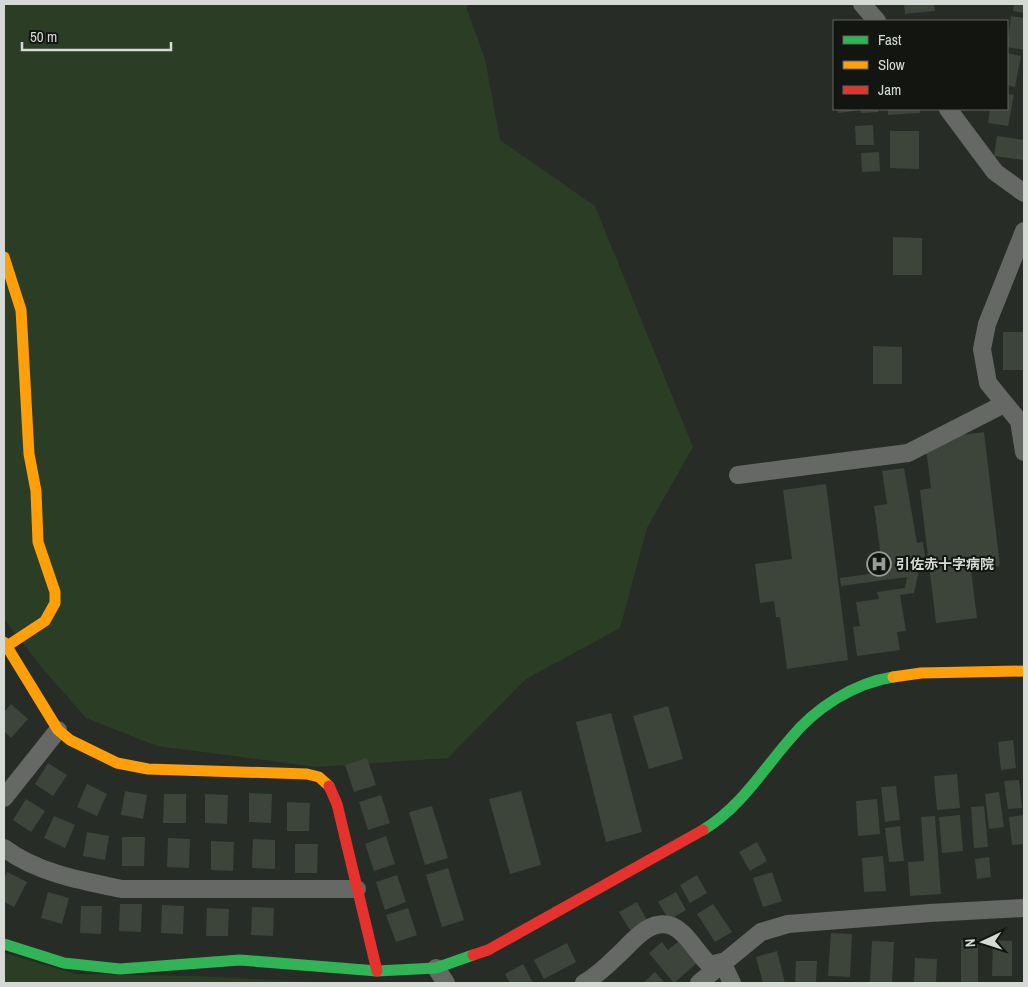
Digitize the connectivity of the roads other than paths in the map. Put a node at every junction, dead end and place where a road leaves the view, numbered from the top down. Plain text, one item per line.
1 (862, 4) edge
2 (876, 20) edge
3 (949, 110) edge
4 (1024, 193) edge
5 (1024, 231) edge
6 (4, 256) edge
7 (1004, 404) junction
8 (1024, 452) edge
9 (738, 475) dead end
10 (5, 644) edge
11 (1024, 671) edge
12 (58, 730) junction
13 (4, 798) edge
14 (4, 848) edge
15 (357, 889) junction
16 (1024, 908) edge
17 (4, 944) edge
18 (722, 962) junction
19 (436, 968) junction
20 (376, 972) junction
21 (446, 983) edge
22 (584, 983) edge
23 (699, 983) edge
24 (732, 983) edge

1 - 2 street
3 - 4 street
5 - 7 street
6 - 10 street
7 - 8 street
7 - 9 street
10 - 12 street
11 - 19 street
12 - 13 street
12 - 15 street
14 - 15 street
15 - 20 street
16 - 18 street
17 - 20 street
18 - 22 street
18 - 23 street
18 - 24 street
19 - 20 street
19 - 21 street

